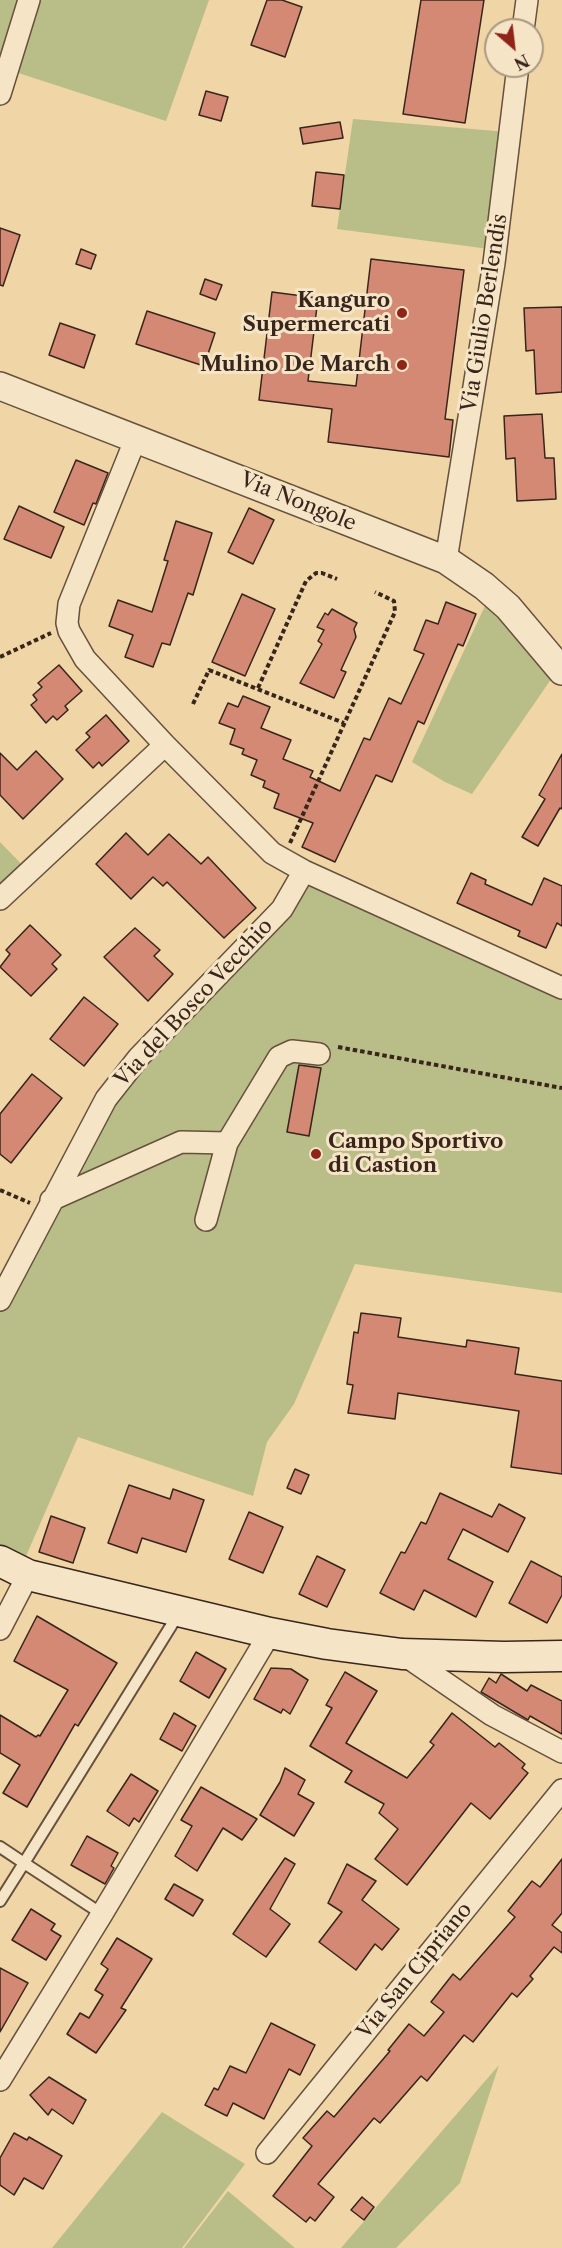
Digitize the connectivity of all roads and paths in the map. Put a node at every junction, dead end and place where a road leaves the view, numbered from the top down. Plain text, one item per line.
1 (29, 0) edge
2 (527, 0) edge
3 (525, 18) edge
4 (517, 78) edge
5 (0, 94) edge
6 (0, 386) edge
7 (136, 438) junction
8 (446, 560) junction
9 (337, 579) dead end
10 (375, 592) dead end
11 (68, 623) junction
12 (0, 657) edge
13 (562, 671) edge
14 (258, 688) junction
15 (194, 704) dead end
16 (344, 723) junction
17 (165, 745) junction
18 (282, 860) junction
19 (304, 871) junction
20 (0, 899) edge
21 (562, 988) edge
22 (319, 1054) joint
23 (562, 1088) edge
24 (227, 1143) junction
25 (0, 1190) edge
26 (48, 1205) junction
27 (206, 1220) dead end
28 (0, 1300) edge
29 (0, 1561) edge
30 (28, 1575) junction
31 (181, 1611) junction
32 (0, 1629) edge
33 (270, 1633) junction
34 (402, 1654) junction
35 (562, 1656) edge
36 (562, 1752) edge
37 (562, 1790) edge
38 (0, 1847) edge
39 (24, 1863) junction
40 (0, 1901) edge
41 (102, 1914) junction
42 (0, 2080) edge
43 (267, 2153) dead end

1 - 5 street
2 - 3 street
4 - 8 street, Via Giulio Berlendis
6 - 7 street, Via Nongole
7 - 8 street, Via Nongole
7 - 11 street
8 - 13 street, Via Nongole
9 - 14 path
10 - 16 path
11 - 12 path
11 - 17 street
14 - 15 path
14 - 16 path
16 - 18 path
17 - 18 street
17 - 20 street
18 - 19 street
19 - 21 street
19 - 26 street, Via del Bosco Vecchio
22 - 23 path
22 - 24 street
24 - 26 street
24 - 27 street
25 - 26 path
26 - 28 street, Via del Bosco Vecchio
29 - 30 main road
30 - 31 main road
30 - 32 street
31 - 33 main road
31 - 39 lane
33 - 34 main road
33 - 41 street
34 - 35 main road
34 - 36 street
37 - 43 street, Via San Cipriano
38 - 39 lane
39 - 40 lane
39 - 41 lane
41 - 42 street

